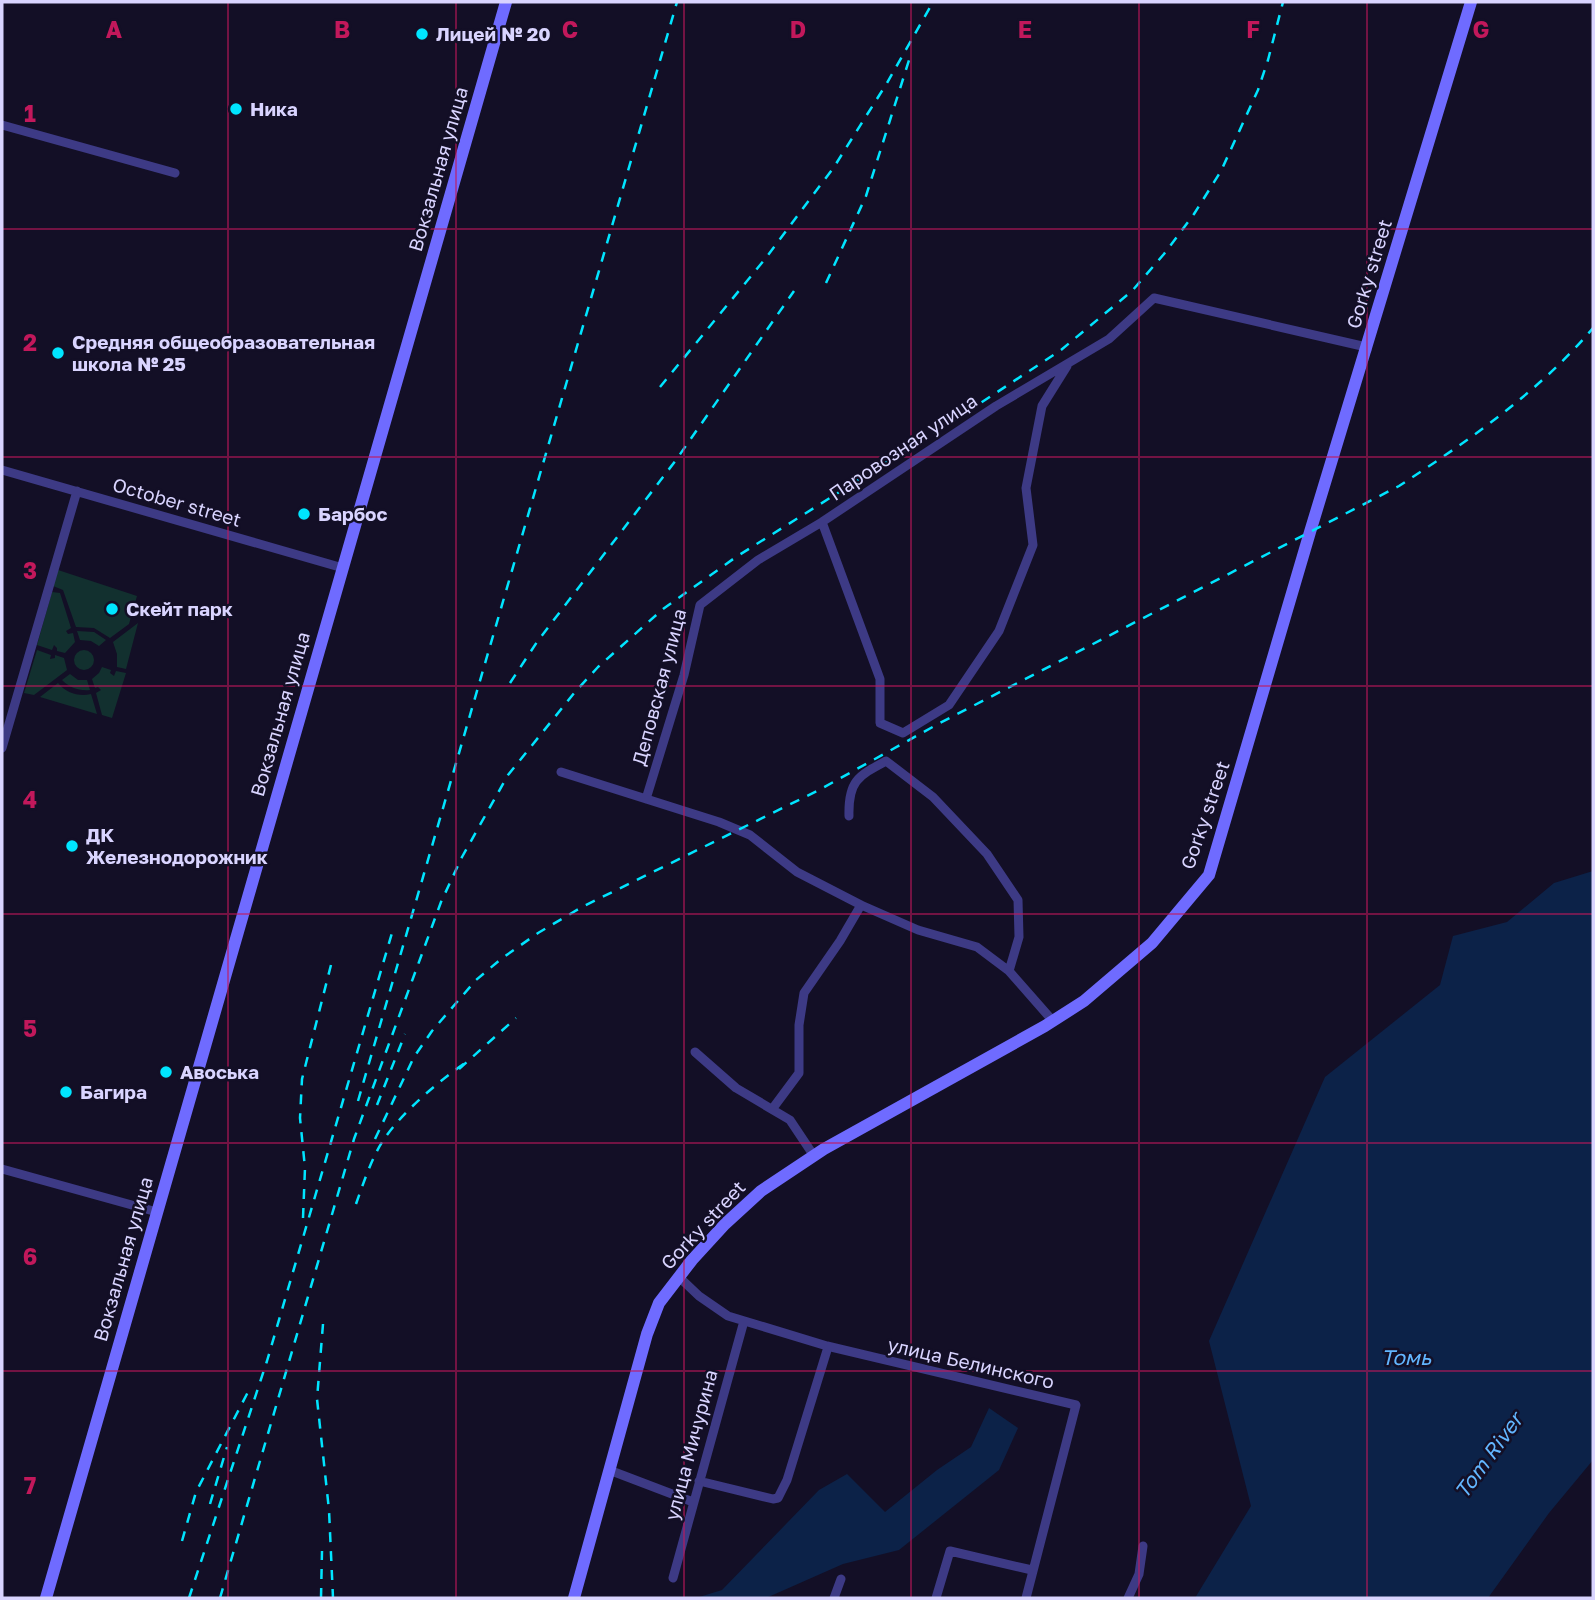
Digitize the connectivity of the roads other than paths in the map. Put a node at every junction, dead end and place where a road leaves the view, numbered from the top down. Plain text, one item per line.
1 (506, 2) edge
2 (1472, 2) edge
3 (2, 125) edge
4 (175, 173) dead end
5 (1367, 350) junction
6 (1069, 363) junction
7 (2, 470) edge
8 (77, 491) junction
9 (822, 522) junction
10 (343, 568) junction
11 (2, 748) edge
12 (561, 772) dead end
13 (646, 799) junction
14 (849, 816) dead end
15 (861, 905) junction
16 (1009, 971) junction
17 (1052, 1020) junction
18 (695, 1052) dead end
19 (773, 1108) junction
20 (814, 1156) junction
21 (2, 1169) edge
22 (157, 1212) junction
23 (679, 1277) junction
24 (744, 1321) junction
25 (828, 1347) junction
26 (609, 1470) junction
27 (699, 1481) junction
28 (693, 1502) junction
29 (1143, 1546) dead end
30 (1032, 1570) junction
31 (673, 1578) dead end
32 (841, 1579) dead end
33 (46, 1598) edge
34 (574, 1598) edge
35 (834, 1598) edge
36 (936, 1598) edge
37 (1026, 1598) edge
38 (1128, 1598) edge

1 - 10 main road, Вокзальная улица
2 - 5 main road, Gorky street
3 - 4 street
5 - 6 street, Паровозная улица
5 - 17 main road, Gorky street
6 - 9 street, Паровозная улица
6 - 9 street, Паровозная улица
7 - 8 street, October street
8 - 10 street, October street
8 - 11 street
9 - 13 street, Деповская улица
10 - 22 main road, Вокзальная улица
12 - 13 street
13 - 15 street
14 - 16 street
15 - 16 street
15 - 19 street
16 - 17 street
17 - 20 main road, Gorky street
18 - 19 street
19 - 20 street
20 - 23 main road, Gorky street
21 - 22 street
22 - 33 main road, Вокзальная улица
23 - 24 street, улица Белинского
23 - 26 main road, Gorky street
24 - 25 street, улица Белинского
24 - 27 street, улица Мичурина
25 - 27 street
25 - 30 street, улица Белинского
26 - 28 street
26 - 34 main road, Gorky street
27 - 28 street, улица Мичурина
28 - 31 street, улица Мичурина
29 - 38 street
30 - 36 street
30 - 37 street, улица Белинского
32 - 35 street

